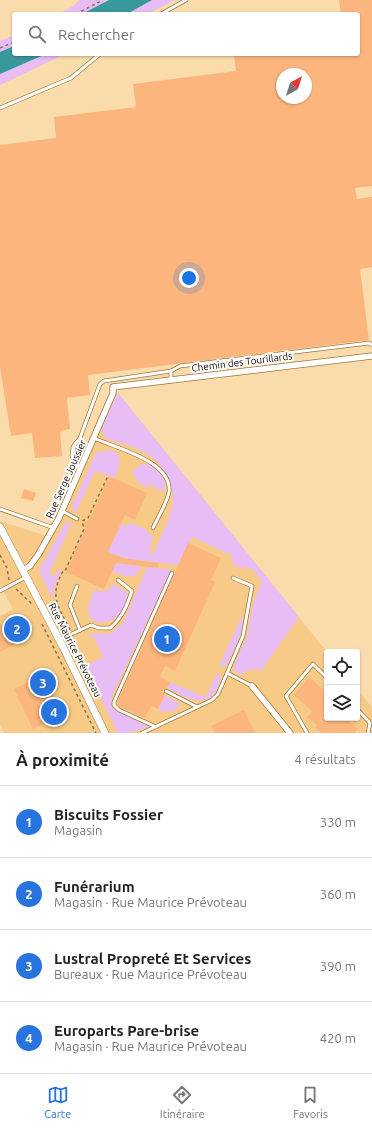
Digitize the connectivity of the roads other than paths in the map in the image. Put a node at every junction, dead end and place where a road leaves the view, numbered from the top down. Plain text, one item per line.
1 (186, 0) edge
2 (165, 12) edge
3 (98, 56) edge
4 (0, 108) edge
5 (372, 345) edge
6 (372, 356) edge
7 (171, 371) junction
8 (172, 379) junction
9 (113, 387) joint
10 (94, 438) junction
11 (80, 469) junction
12 (0, 509) edge
13 (62, 511) junction
14 (77, 519) dead end
15 (0, 527) edge
16 (54, 528) junction
17 (153, 528) dead end
18 (24, 573) junction
19 (172, 573) dead end
20 (233, 578) dead end
21 (118, 580) dead end
22 (77, 586) dead end
23 (0, 591) edge
24 (80, 630) junction
25 (59, 640) junction
26 (227, 673) junction
27 (324, 675) edge
28 (252, 686) joint
29 (166, 691) dead end
30 (198, 707) junction
31 (360, 712) edge
32 (156, 727) junction
33 (105, 733) edge
34 (142, 733) edge
35 (290, 733) edge
36 (307, 733) edge
37 (368, 733) edge

1 - 2 lane
3 - 4 lane
5 - 7 lane
6 - 8 street, Chemin des Tourillards
7 - 8 lane
7 - 11 lane
8 - 9 street, Chemin des Tourillards
9 - 10 street, Rue Serge Joussier
10 - 11 street, Rue Serge Joussier
10 - 17 lane
11 - 13 street, Rue Serge Joussier
12 - 16 lane
13 - 14 lane
13 - 16 street, Rue Serge Joussier
15 - 18 street, Rue Maurice Prévoteau
16 - 18 street, Rue Serge Joussier
18 - 23 lane
18 - 25 street, Rue Maurice Prévoteau
19 - 32 lane
20 - 26 lane
21 - 24 lane
22 - 24 lane
24 - 25 lane
25 - 33 street, Rue Maurice Prévoteau
26 - 28 lane
26 - 30 lane
27 - 36 lane
28 - 35 street
29 - 30 lane
30 - 32 lane
31 - 37 lane
32 - 34 lane

